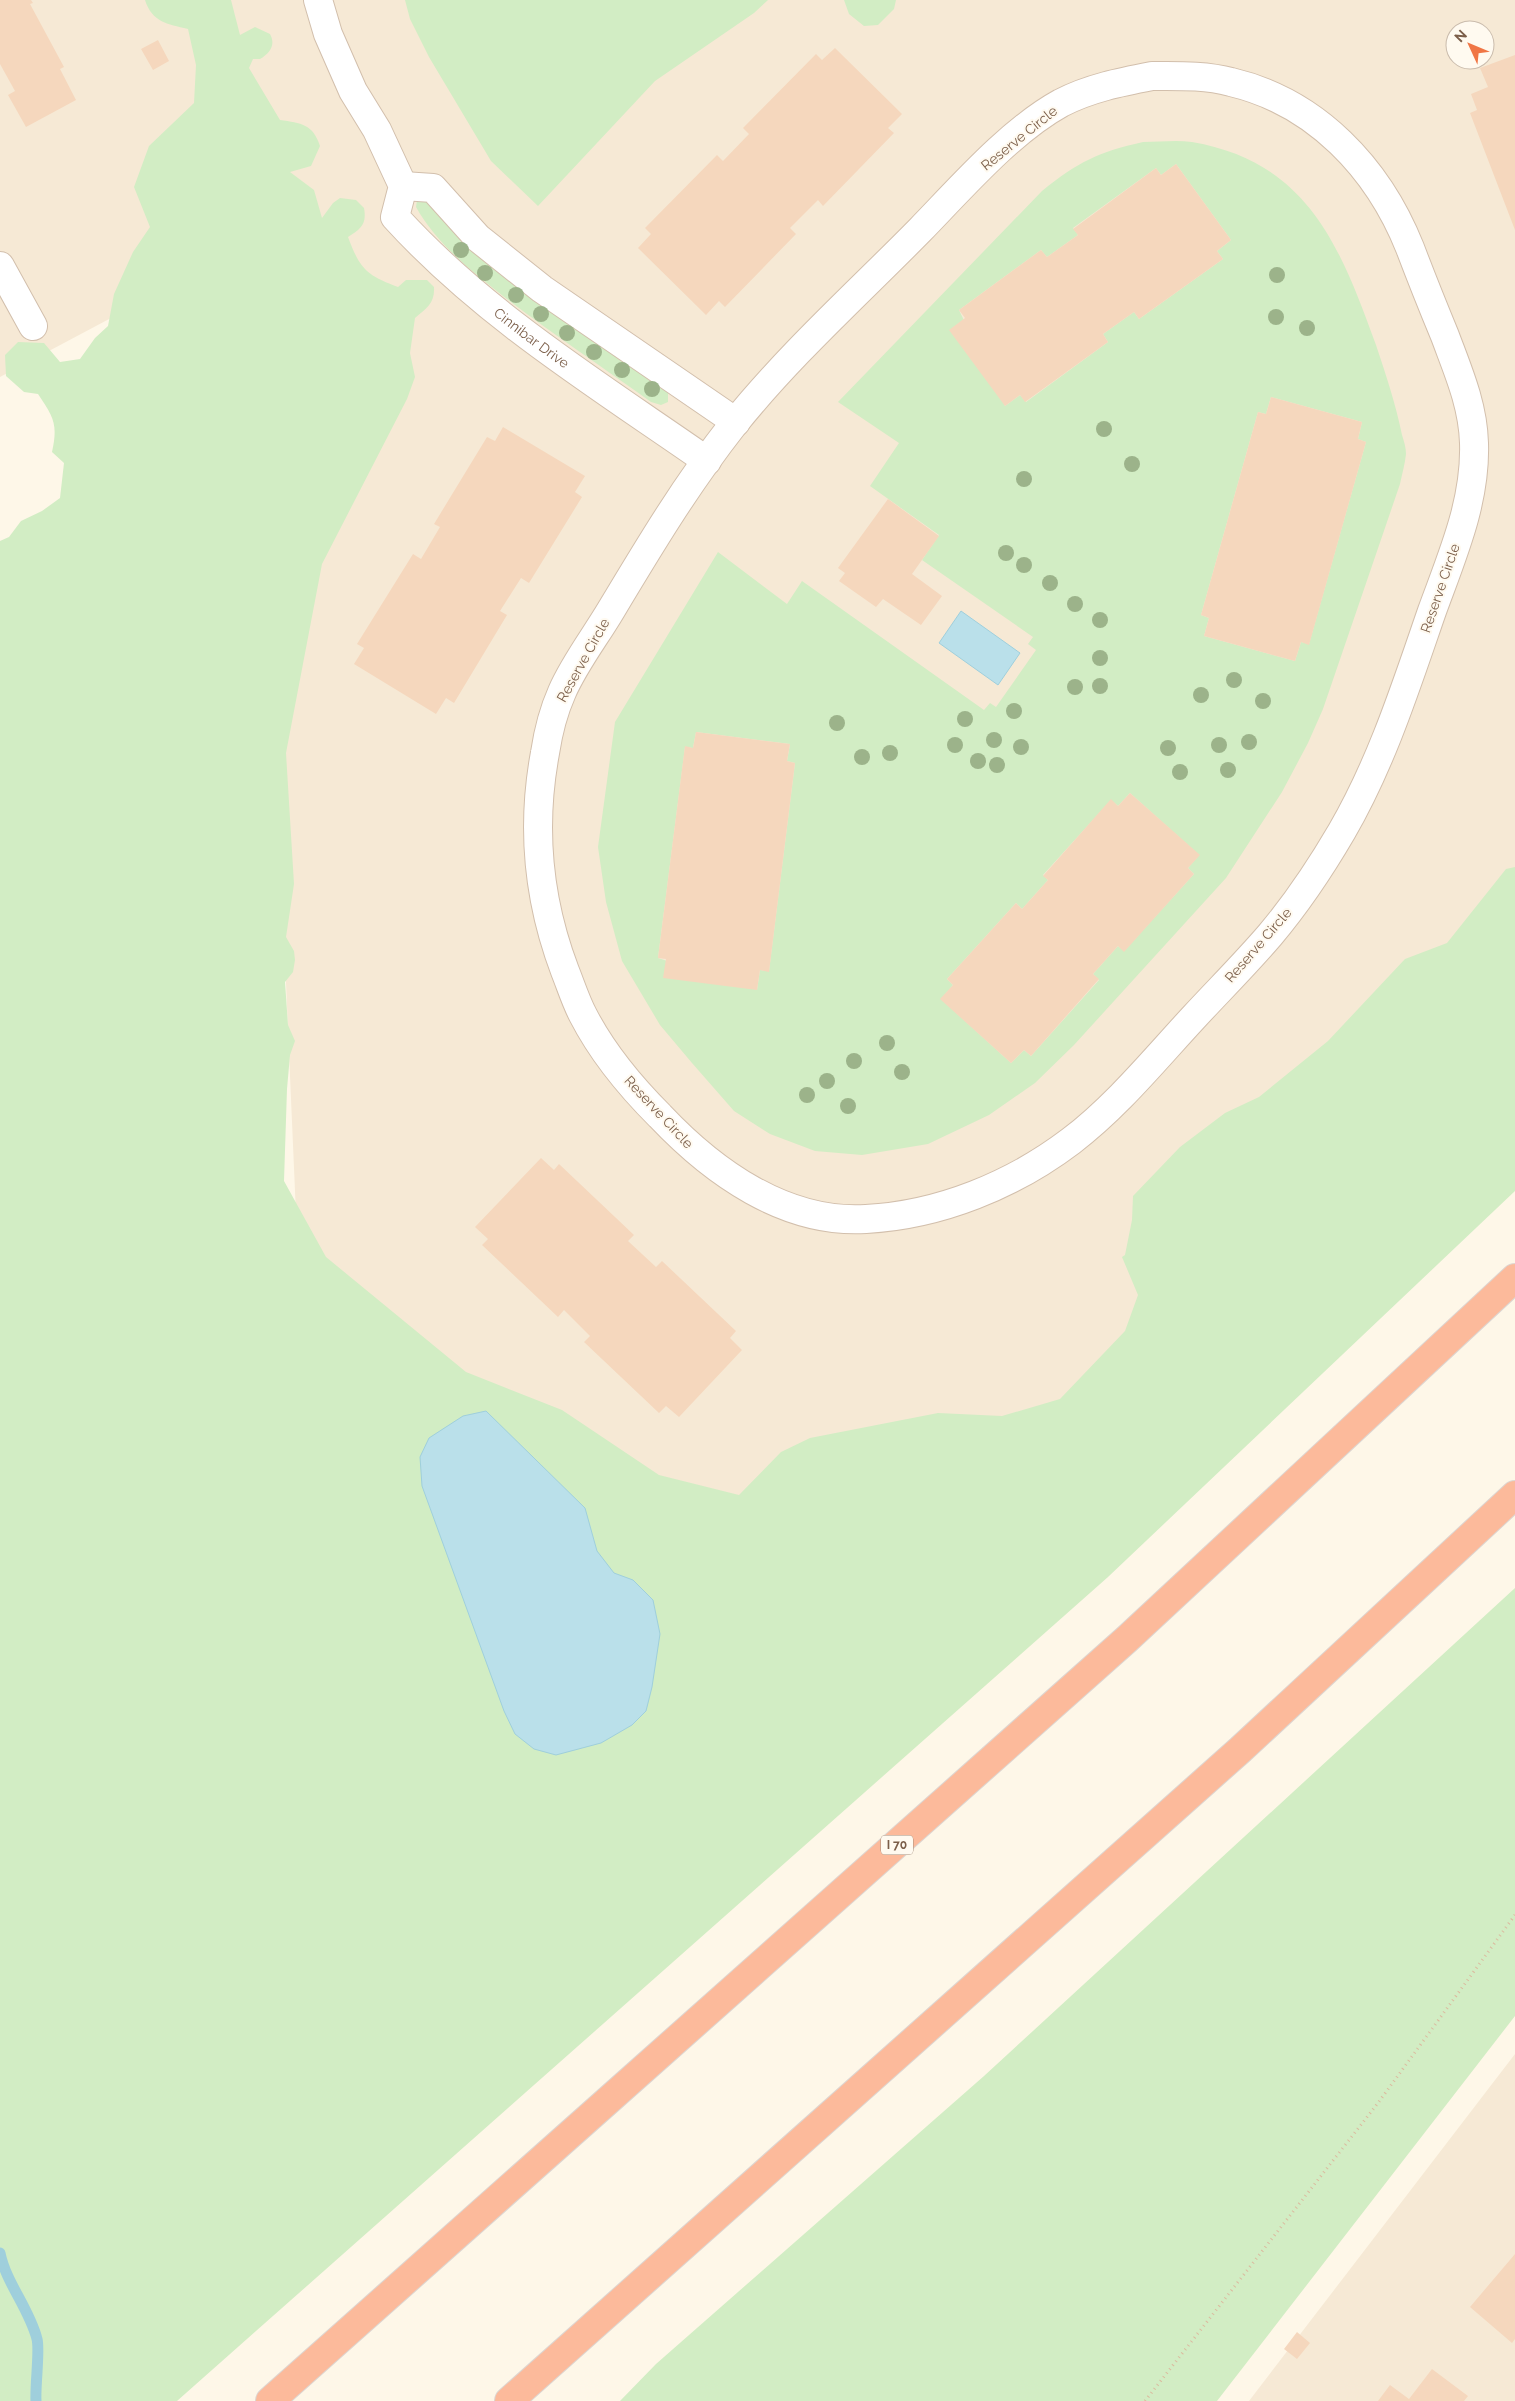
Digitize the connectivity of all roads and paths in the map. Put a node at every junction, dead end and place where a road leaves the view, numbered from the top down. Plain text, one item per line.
1 (318, 0) edge
2 (403, 186) junction
3 (0, 266) edge
4 (33, 326) dead end
5 (736, 422) junction
6 (706, 461) junction
7 (1515, 1278) edge
8 (1515, 1495) edge
9 (1515, 1914) edge
10 (270, 2401) edge
11 (509, 2401) edge
12 (1145, 2401) edge

1 - 2 street
2 - 5 street
2 - 6 street, Cinnibar Drive
3 - 4 street
5 - 6 street, Reserve Circle
5 - 6 street, Reserve Circle
7 - 10 highway, I 70
8 - 11 highway
9 - 12 path

